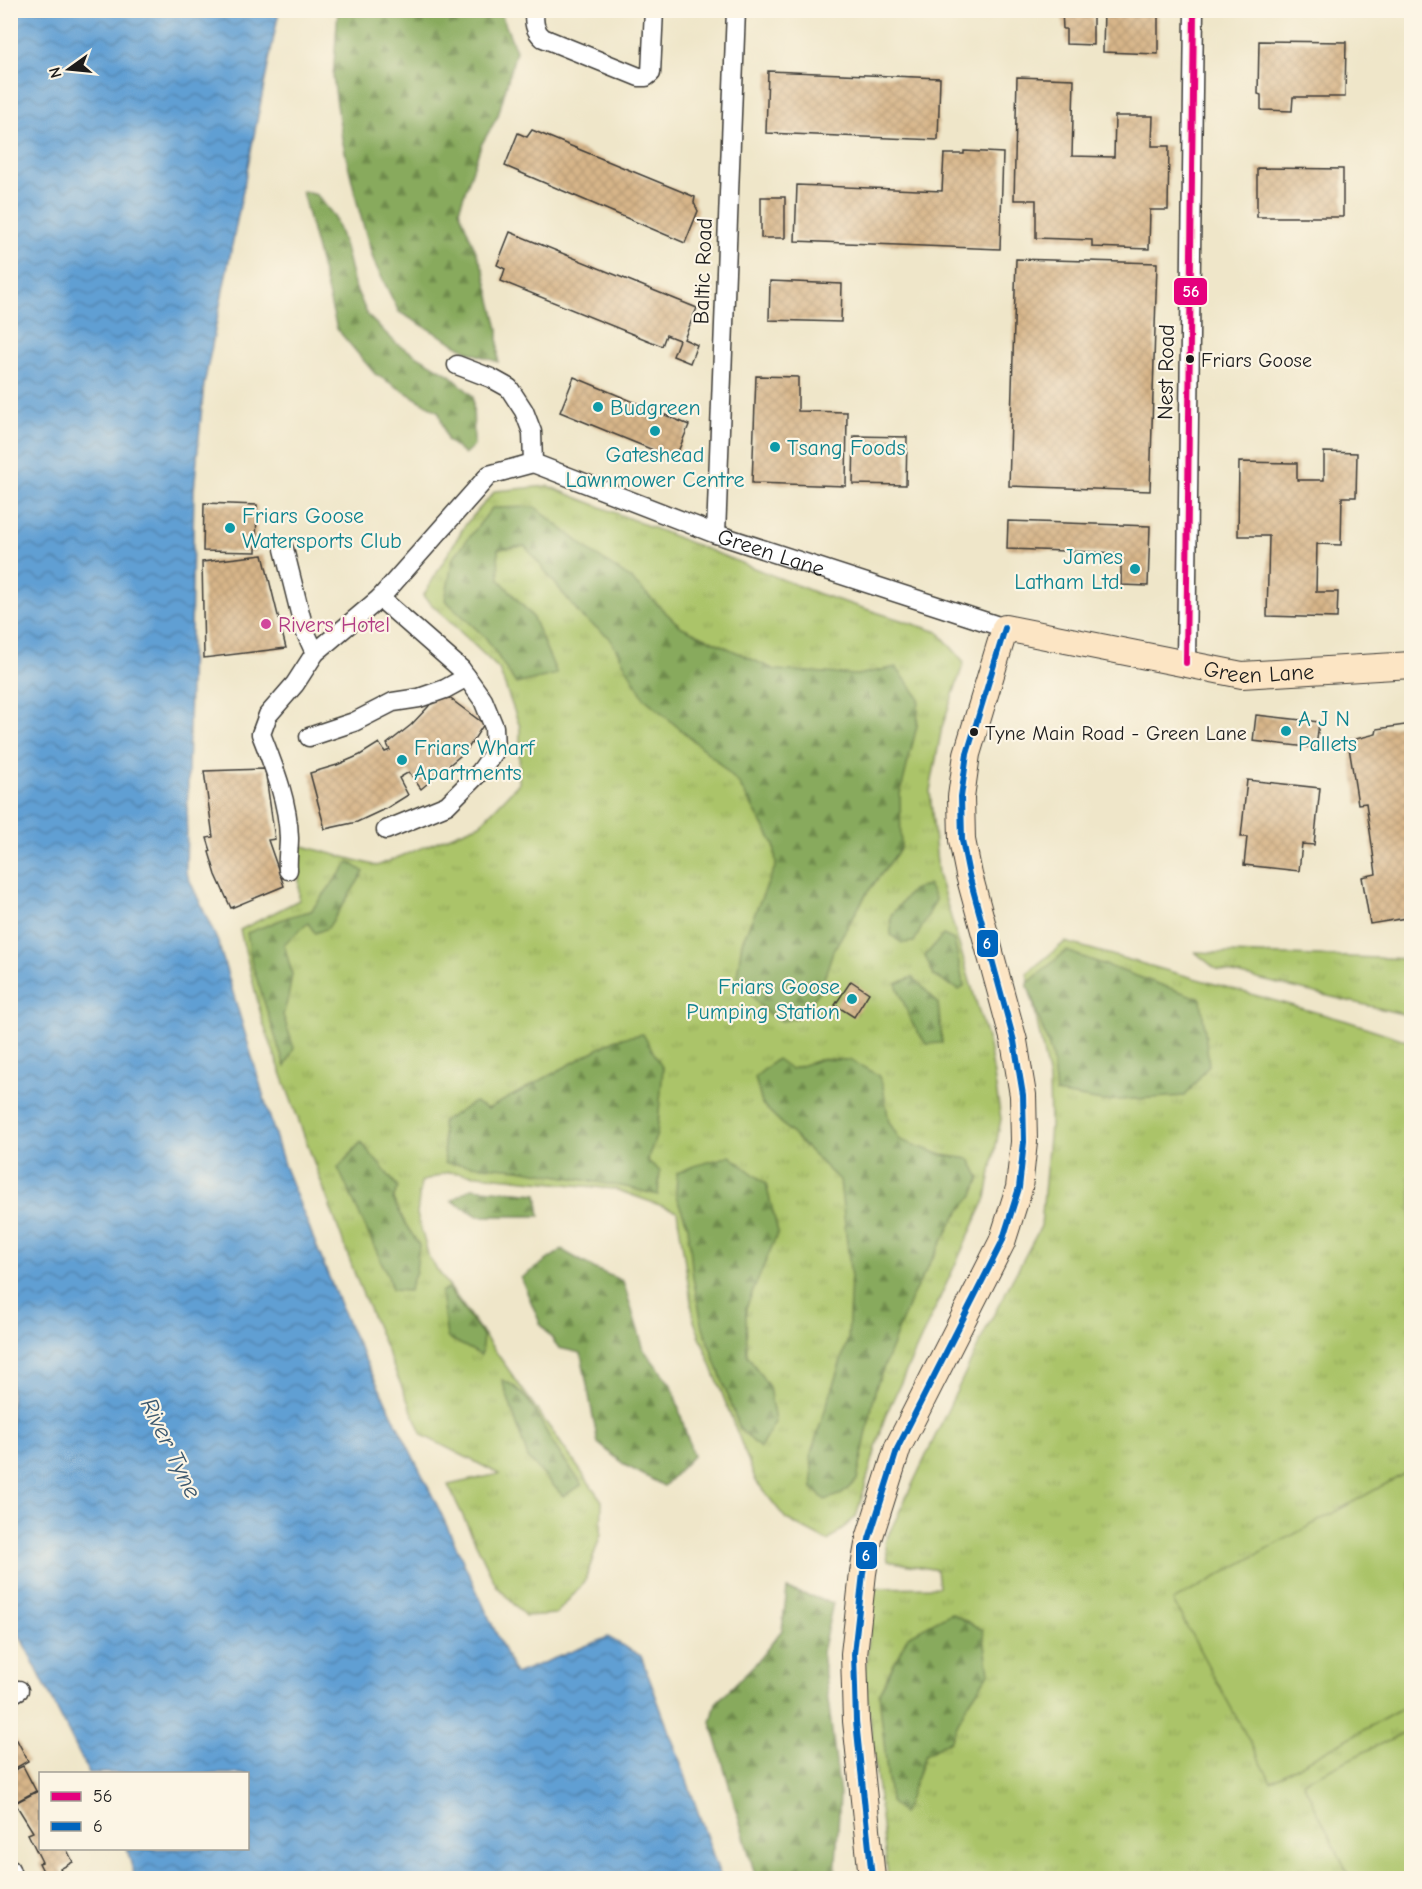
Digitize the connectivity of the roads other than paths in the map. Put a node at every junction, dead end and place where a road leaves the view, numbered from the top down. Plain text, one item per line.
1 (534, 10) edge
2 (654, 10) edge
3 (736, 10) edge
4 (1194, 10) edge
5 (457, 365) dead end
6 (533, 463) junction
7 (716, 534) junction
8 (284, 549) dead end
9 (380, 598) junction
10 (1005, 628) junction
11 (315, 653) junction
12 (1186, 663) junction
13 (1412, 665) edge
14 (467, 677) junction
15 (309, 737) dead end
16 (386, 830) dead end
17 (288, 870) dead end
18 (10, 1869) edge
19 (13, 1878) edge
20 (872, 1878) edge

1 - 2 street
3 - 7 street, Baltic Road
4 - 12 street, Nest Road
5 - 6 street
6 - 7 street, Green Lane
6 - 9 street
7 - 10 street, Green Lane
8 - 11 street
9 - 11 street
9 - 14 street
10 - 12 street, Green Lane
10 - 20 street
11 - 17 street
12 - 13 street, Green Lane
14 - 15 street
14 - 16 street
18 - 19 street

